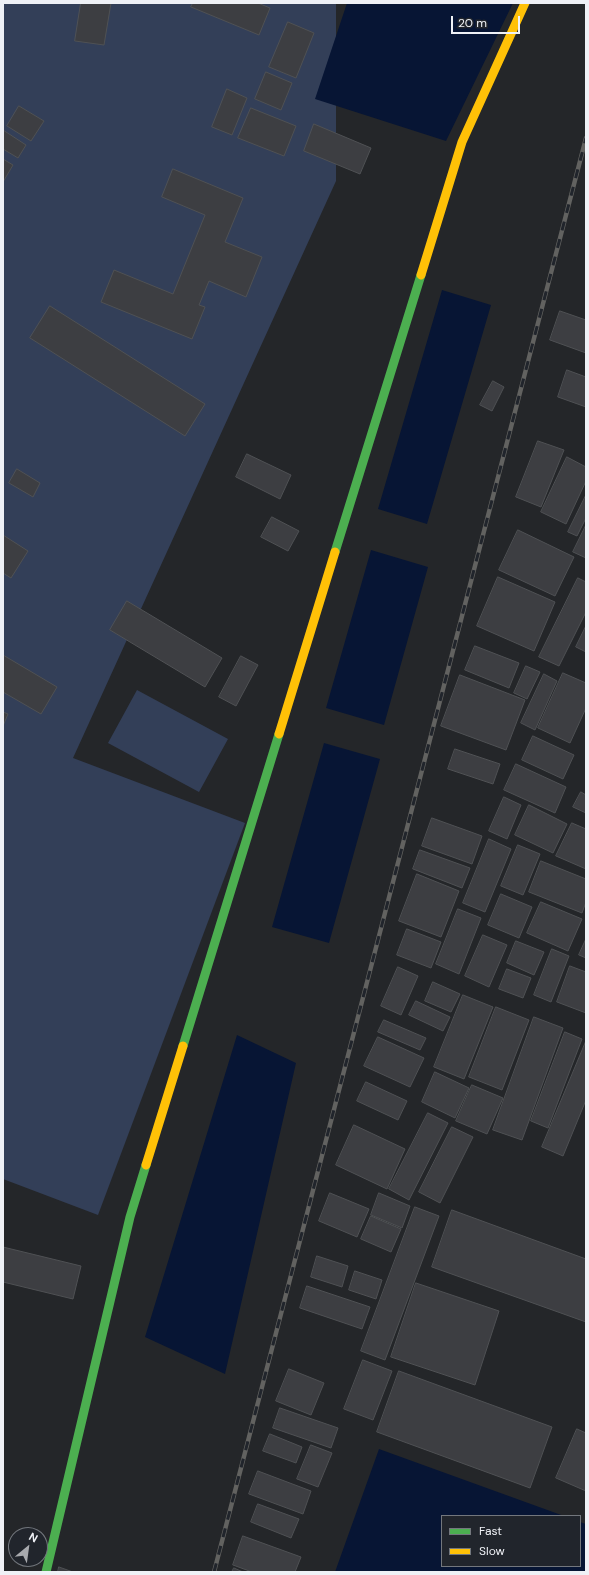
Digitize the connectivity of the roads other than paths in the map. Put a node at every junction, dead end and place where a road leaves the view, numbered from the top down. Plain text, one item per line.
1 (526, 3) edge
2 (46, 1572) edge

1 - 2 street

